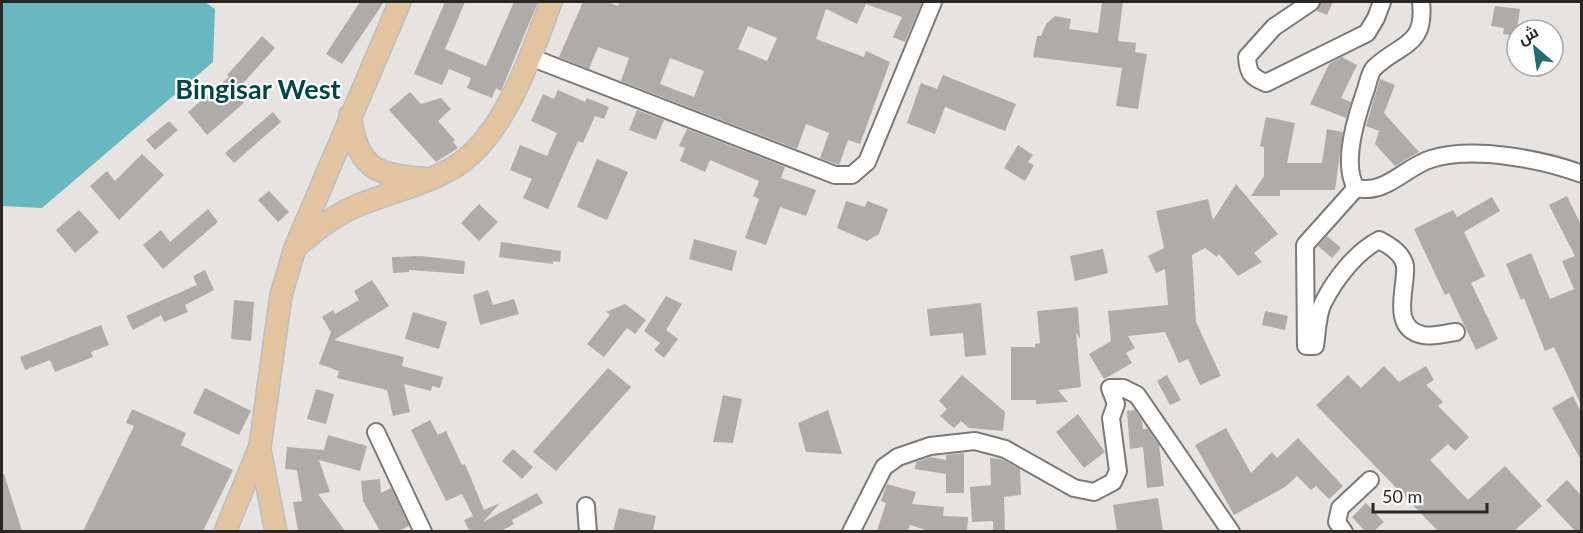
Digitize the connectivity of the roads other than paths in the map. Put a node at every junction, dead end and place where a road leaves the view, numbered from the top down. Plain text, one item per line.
1 (400, 2) edge
2 (551, 2) edge
3 (933, 2) edge
4 (1311, 2) edge
5 (1382, 2) edge
6 (1421, 2) edge
7 (530, 57) junction
8 (350, 114) junction
9 (1581, 174) edge
10 (426, 179) junction
11 (1356, 188) junction
12 (295, 248) junction
13 (1456, 332) dead end
14 (376, 432) dead end
15 (260, 446) junction
16 (1370, 480) dead end
17 (586, 506) dead end
18 (225, 531) edge
19 (276, 531) edge
20 (423, 531) edge
21 (588, 531) edge
22 (851, 531) edge
23 (1231, 531) edge
24 (1344, 531) edge

1 - 8 main road
2 - 7 main road
3 - 7 street
4 - 5 street
6 - 11 street
7 - 10 main road
8 - 10 main road
8 - 12 main road
9 - 11 street
10 - 12 main road
11 - 13 street
12 - 15 main road
14 - 20 street
15 - 18 main road
15 - 19 main road
16 - 24 street
17 - 21 street
22 - 23 street

